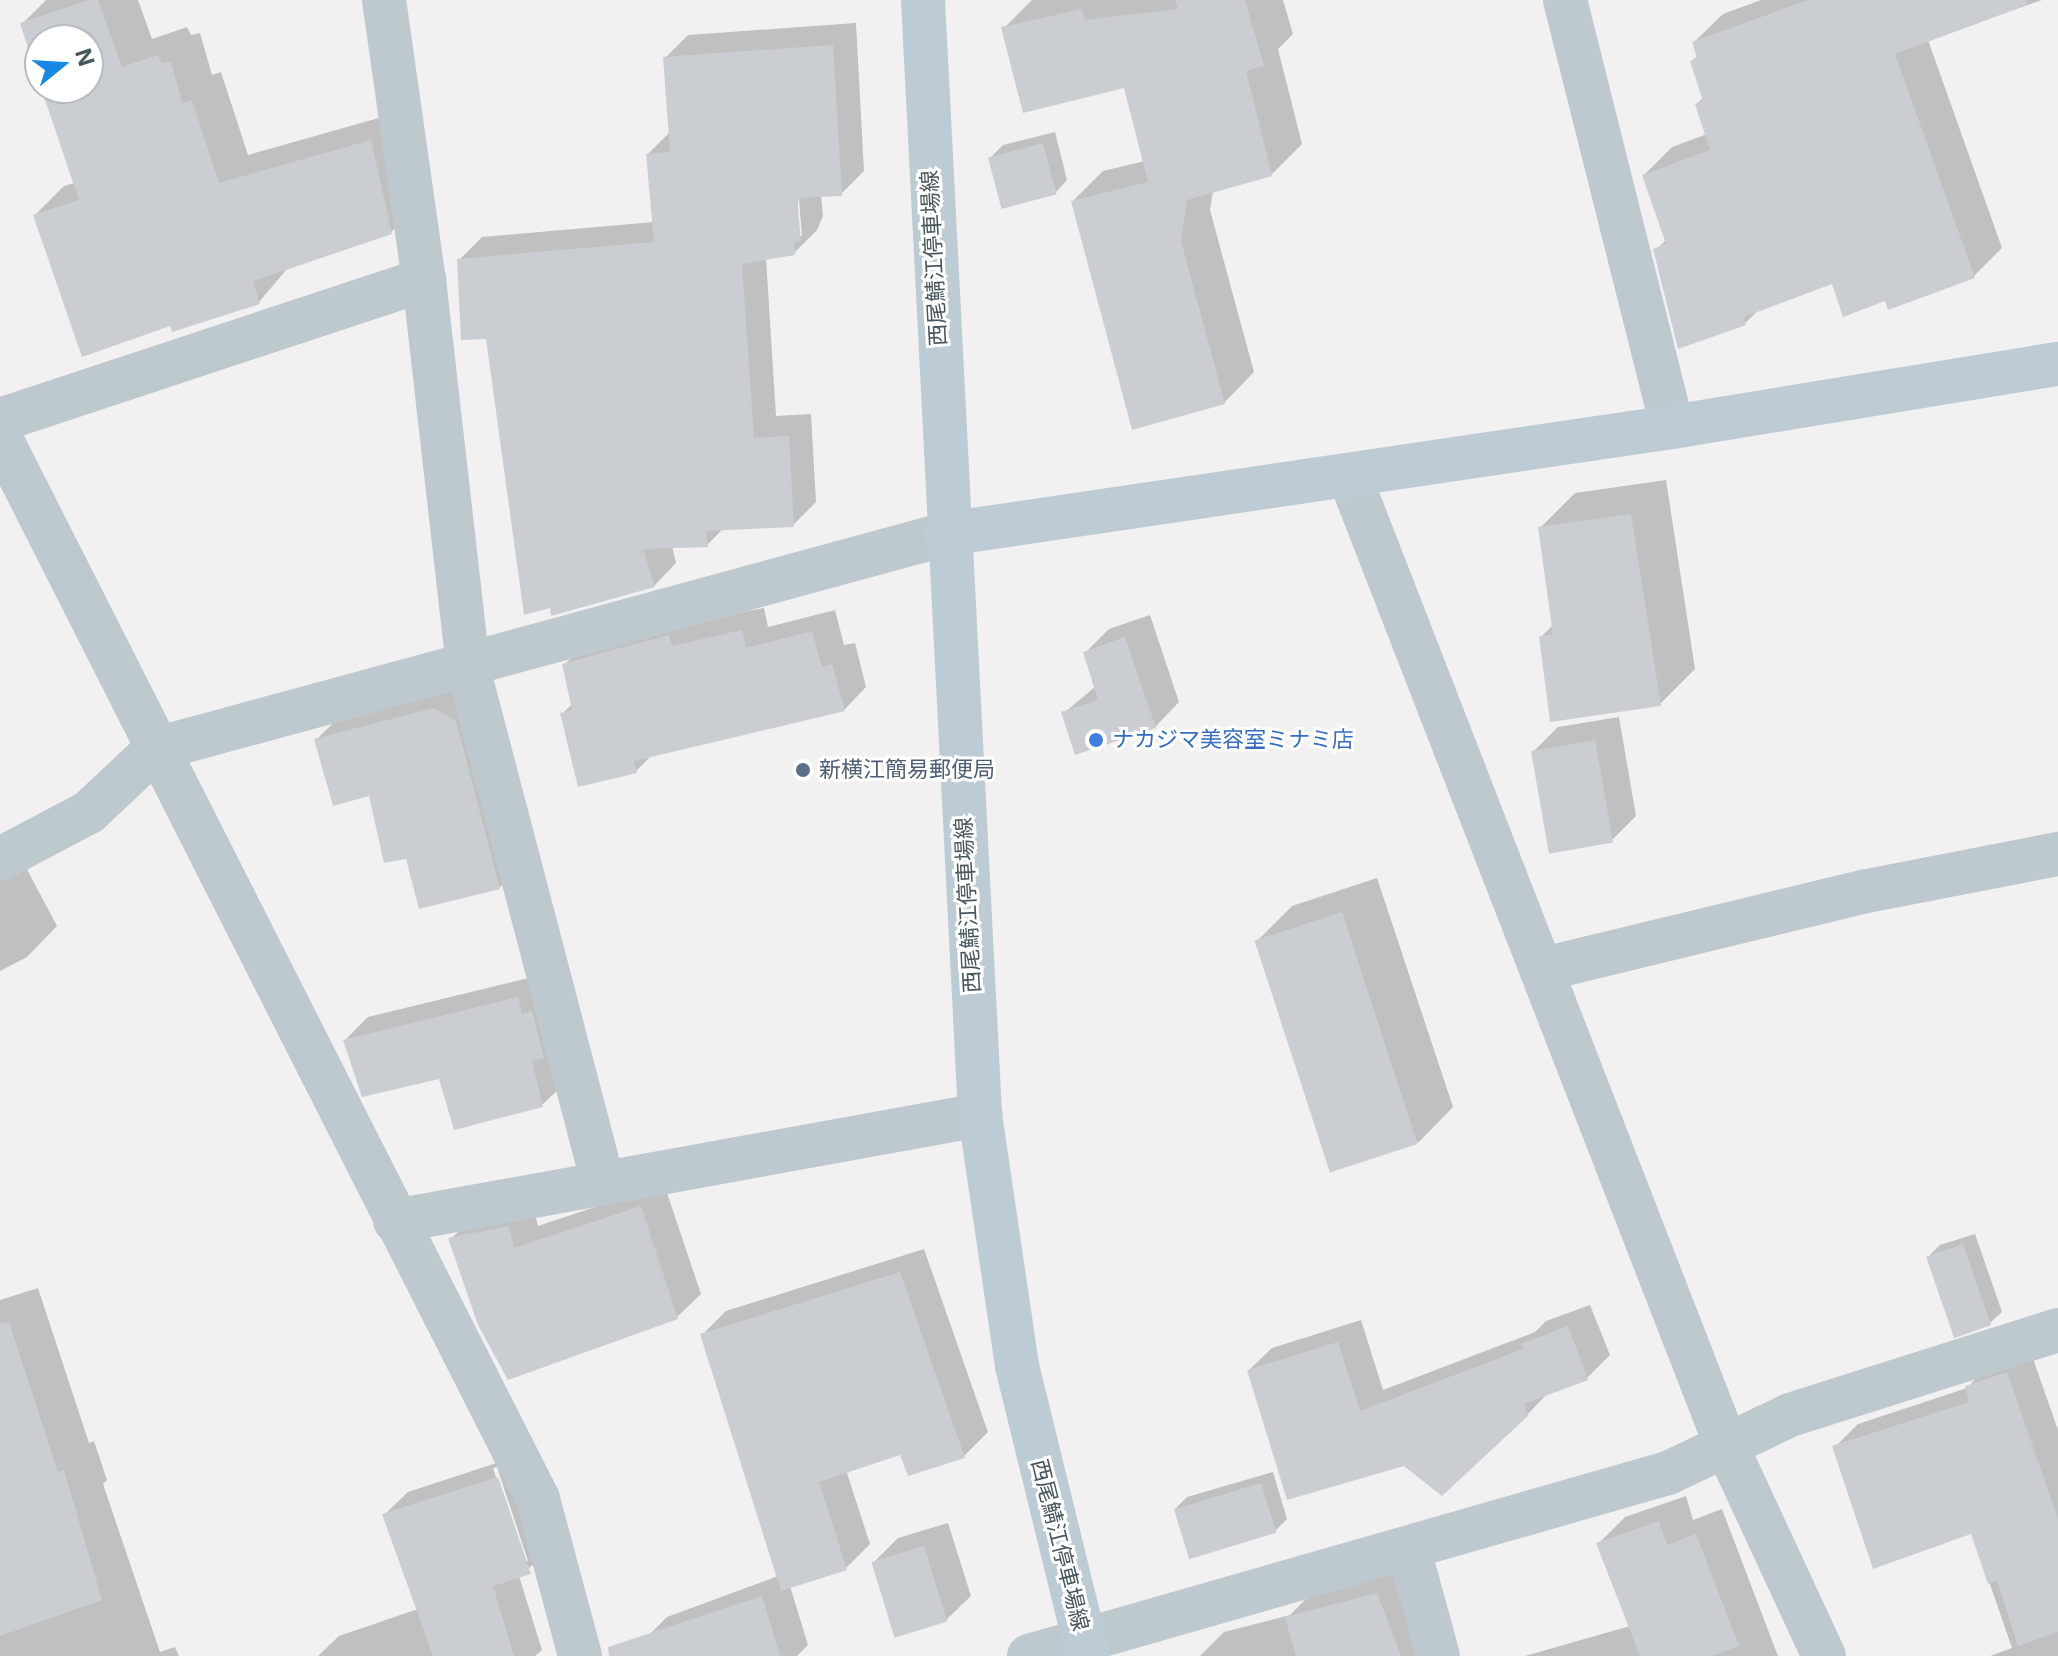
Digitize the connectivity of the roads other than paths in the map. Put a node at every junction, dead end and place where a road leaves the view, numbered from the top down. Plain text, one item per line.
1 (384, 0) edge
2 (923, 0) edge
3 (1565, 0) edge
4 (424, 280) junction
5 (2058, 364) edge
6 (0, 420) edge
7 (1672, 427) junction
8 (0, 437) edge
9 (1349, 475) junction
10 (946, 534) junction
11 (468, 668) junction
12 (156, 749) junction
13 (2058, 854) edge
14 (0, 859) edge
15 (1544, 969) junction
16 (980, 1115) junction
17 (603, 1183) junction
18 (395, 1221) junction
19 (2055, 1342) edge
20 (1726, 1445) junction
21 (1409, 1550) junction
22 (1086, 1648) edge
23 (580, 1656) edge
24 (1029, 1656) edge
25 (1438, 1656) edge
26 (1824, 1656) edge

1 - 4 street
2 - 10 main road, 西尾鯖江停車場線
3 - 7 street
4 - 6 street
4 - 11 street
5 - 7 main road
7 - 9 main road
8 - 12 street
9 - 10 main road
9 - 15 street
10 - 11 street
10 - 16 main road, 西尾鯖江停車場線
11 - 12 street
11 - 17 street
12 - 14 street
12 - 18 street
13 - 15 street
15 - 20 street
16 - 17 street
16 - 22 main road, 西尾鯖江停車場線
17 - 18 street
18 - 23 street
19 - 20 street
20 - 21 street
20 - 26 street
21 - 22 street
21 - 25 street
22 - 24 street

